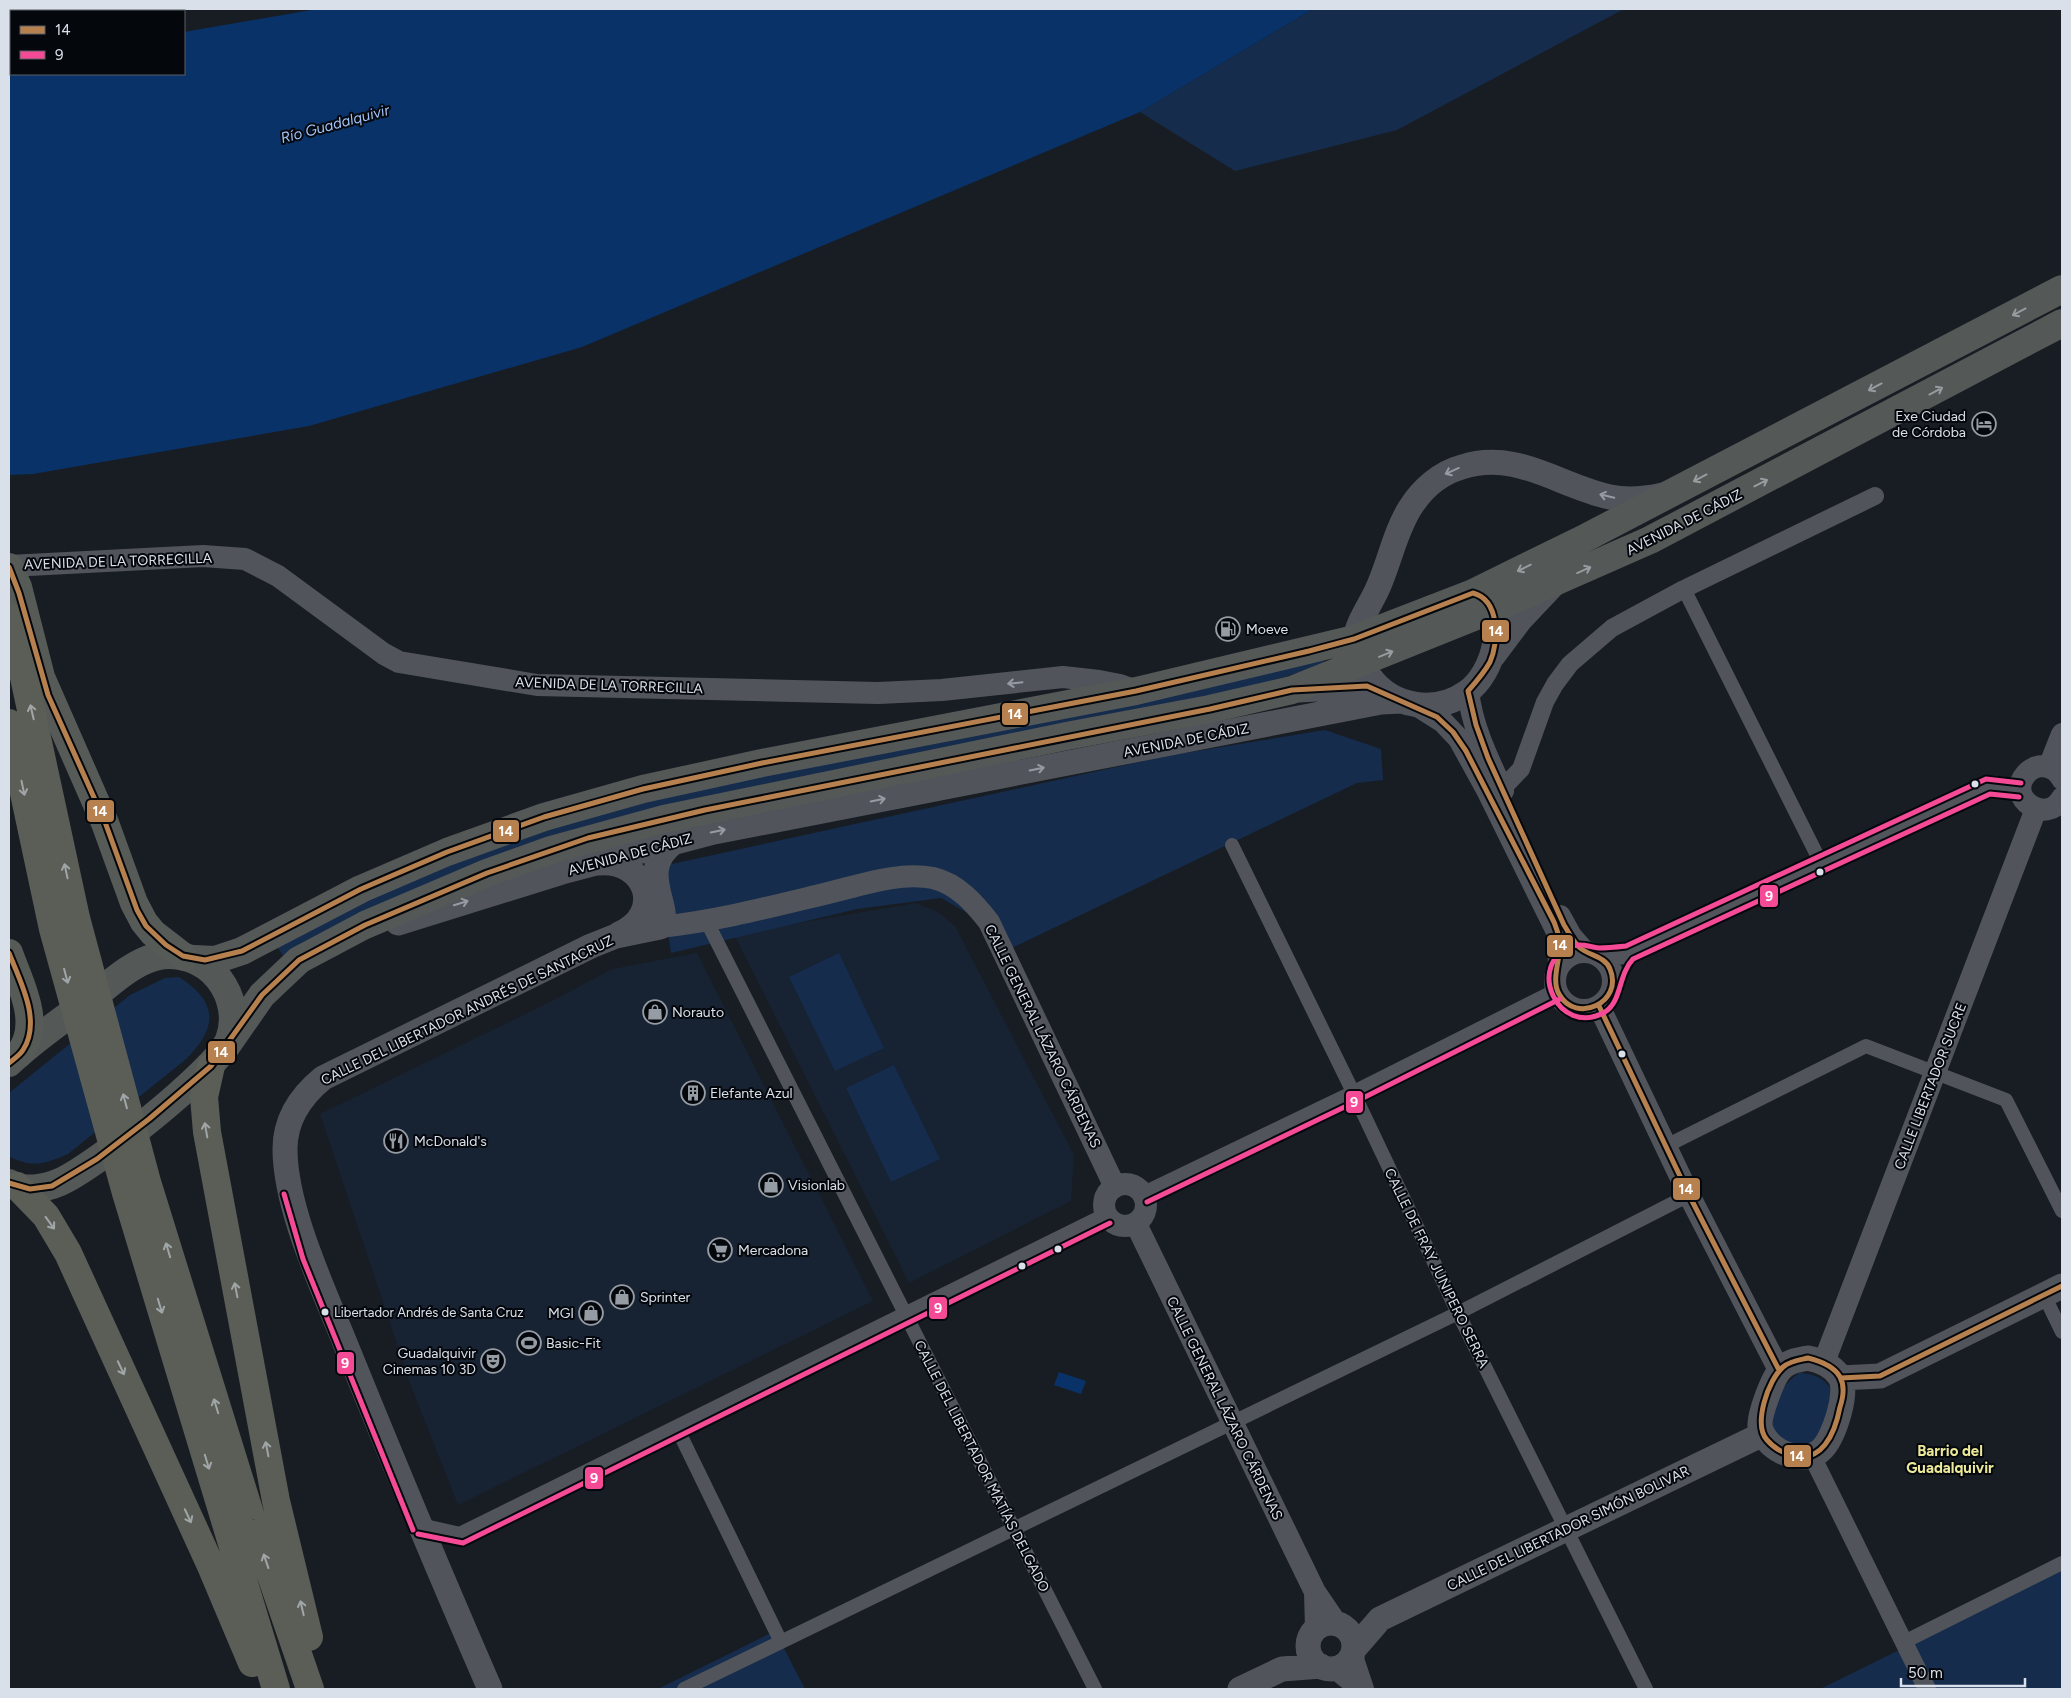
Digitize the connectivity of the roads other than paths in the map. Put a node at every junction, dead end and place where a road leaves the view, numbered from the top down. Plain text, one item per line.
1 (2062, 289) edge
2 (2062, 323) edge
3 (1672, 492) junction
4 (1875, 496) dead end
5 (9, 566) edge
6 (1556, 582) junction
7 (1684, 589) junction
8 (1482, 602) junction
9 (15, 612) edge
10 (1357, 651) junction
11 (1491, 658) junction
12 (1379, 688) junction
13 (1292, 690) junction
14 (1136, 691) junction
15 (1468, 691) junction
16 (1408, 703) junction
17 (9, 723) edge
18 (2062, 734) edge
19 (1067, 736) junction
20 (2056, 773) edge
21 (970, 782) junction
22 (1502, 789) junction
23 (2020, 790) junction
24 (2062, 798) edge
25 (2036, 809) junction
26 (676, 841) junction
27 (1232, 845) dead end
28 (589, 864) junction
29 (1821, 864) junction
30 (934, 878) joint
31 (653, 902) junction
32 (714, 920) junction
33 (64, 924) junction
34 (658, 927) junction
35 (616, 936) junction
36 (9, 953) edge
37 (1591, 953) junction
38 (1628, 953) junction
39 (189, 958) junction
40 (299, 960) junction
41 (1559, 966) junction
42 (1613, 978) junction
43 (1557, 992) junction
44 (1599, 1006) junction
45 (13, 1058) edge
46 (217, 1058) junction
47 (1935, 1073) junction
48 (1354, 1094) junction
49 (1666, 1146) junction
50 (12, 1185) edge
51 (1115, 1186) junction
52 (136, 1187) junction
53 (1144, 1195) junction
54 (1689, 1195) junction
55 (2062, 1211) edge
56 (1107, 1216) junction
57 (1136, 1224) junction
58 (2053, 1291) edge
59 (1458, 1314) junction
60 (906, 1315) junction
61 (2062, 1332) edge
62 (1779, 1370) junction
63 (1833, 1370) junction
64 (1232, 1424) junction
65 (677, 1428) junction
66 (1763, 1434) junction
67 (1812, 1456) junction
68 (420, 1527) junction
69 (1014, 1529) junction
70 (1566, 1529) junction
71 (2062, 1563) edge
72 (1375, 1624) junction
73 (1326, 1629) junction
74 (781, 1642) junction
75 (1904, 1642) junction
76 (1340, 1660) junction
77 (1282, 1669) junction
78 (263, 1689) edge
79 (276, 1689) edge
80 (310, 1689) edge
81 (321, 1689) edge
82 (490, 1689) edge
83 (684, 1689) edge
84 (1095, 1689) edge
85 (1240, 1689) edge
86 (1362, 1689) edge
87 (1646, 1689) edge
88 (1927, 1689) edge

1 -> 3 main road, AVENIDA DE CÁDIZ
6 -> 2 main road, AVENIDA DE CÁDIZ
3 -> 8 main road, AVENIDA DE CÁDIZ
3 -> 10 main road, AVENIDA DE CÁDIZ
4 - 7 street
5 - 9 highway
14 -> 5 street, AVENIDA DE LA TORRECILLA
6 - 8 main road, AVENIDA DE CÁDIZ
6 - 11 main road
7 - 22 street
7 - 29 street
8 - 10 main road, AVENIDA DE CÁDIZ
8 - 11 main road
33 -> 9 highway
9 - 39 highway
10 - 12 main road
10 - 13 main road, AVENIDA DE CÁDIZ
10 - 14 main road, AVENIDA DE CÁDIZ
11 - 15 main road
12 - 13 main road, AVENIDA DE CÁDIZ
12 - 16 main road
13 - 19 main road, AVENIDA DE CÁDIZ
14 - 39 main road, AVENIDA DE CÁDIZ
15 - 16 main road, AVENIDA DE CÁDIZ
15 - 22 street
21 -> 16 main road, AVENIDA DE CÁDIZ
16 - 41 street
17 -> 33 highway
18 - 20 street
19 - 21 main road, AVENIDA DE CÁDIZ
19 - 40 main road, AVENIDA DE CÁDIZ
20 - 23 street
26 -> 21 main road, AVENIDA DE CÁDIZ
22 - 37 street
23 - 25 street
23 - 29 street
24 - 25 street
25 - 47 street, CALLE LIBERTADOR SUCRE
26 - 28 main road, AVENIDA DE CÁDIZ
26 - 31 main road
27 - 48 street, CALLE DE FRAY JUNIPERO SERRA
28 - 31 main road
40 -> 28 main road, AVENIDA DE CÁDIZ
29 - 38 street
30 - 32 street, CALLE DEL LIBERTADOR ANDRÉS DE SANTACRUZ
30 - 51 street, CALLE GENERAL LÁZARO CÁRDENAS
31 - 32 street
31 - 34 main road
31 - 35 main road
32 - 34 street, CALLE DEL LIBERTADOR ANDRÉS DE SANTACRUZ
32 - 60 street, CALLE DEL LIBERTADOR MATÍAS DELGADO
33 - 52 highway
34 - 35 main road, CALLE DEL LIBERTADOR ANDRÉS DE SANTACRUZ
35 - 68 main road, CALLE DEL LIBERTADOR ANDRÉS DE SANTACRUZ
36 - 45 highway
37 - 38 street
37 - 41 street
37 - 42 street
38 - 42 street
39 - 45 main road, AVENIDA DE CÁDIZ
39 - 46 main road
40 - 46 main road, AVENIDA DE CÁDIZ
41 - 43 street
42 - 44 street
43 - 44 street
43 - 48 street
44 - 49 street
46 - 50 main road, AVENIDA DE CÁDIZ
81 -> 46 highway
47 - 49 street
47 - 55 street
47 - 63 street, CALLE LIBERTADOR SUCRE
48 - 53 street
48 - 59 street, CALLE DE FRAY JUNIPERO SERRA
49 - 54 street
50 -> 78 highway
51 - 53 street
51 - 56 street
52 -> 79 highway
80 -> 52 highway
53 - 57 street
54 - 59 street
54 - 62 street
56 - 57 street
56 - 60 street
57 - 64 street, CALLE GENERAL LÁZARO CÁRDENAS
58 - 61 street
58 - 63 main road
59 - 64 street
59 - 70 street, CALLE DE FRAY JUNIPERO SERRA
60 - 65 street
60 - 69 street, CALLE DEL LIBERTADOR MATÍAS DELGADO
62 - 63 main road
62 - 66 main road
63 - 67 main road
64 - 69 street
64 - 73 street, CALLE GENERAL LÁZARO CÁRDENAS
65 - 68 street
65 - 74 street
66 - 67 main road
66 - 70 main road, CALLE DEL LIBERTADOR SIMÓN BOLIVAR
67 - 75 street
68 - 82 main road, CALLE DEL LIBERTADOR ANDRÉS DE SANTACRUZ
69 - 74 street
69 - 84 street, CALLE DEL LIBERTADOR MATÍAS DELGADO
70 - 72 main road, CALLE DEL LIBERTADOR SIMÓN BOLIVAR
70 - 87 street, CALLE DE FRAY JUNIPERO SERRA
71 - 75 street
72 - 73 main road, CALLE DEL LIBERTADOR SIMÓN BOLIVAR
72 - 76 main road, CALLE DEL LIBERTADOR SIMÓN BOLIVAR
73 - 76 main road
73 - 76 main road
73 - 77 main road
74 - 83 street
75 - 88 street
76 - 77 main road
76 - 86 street
77 - 85 main road

